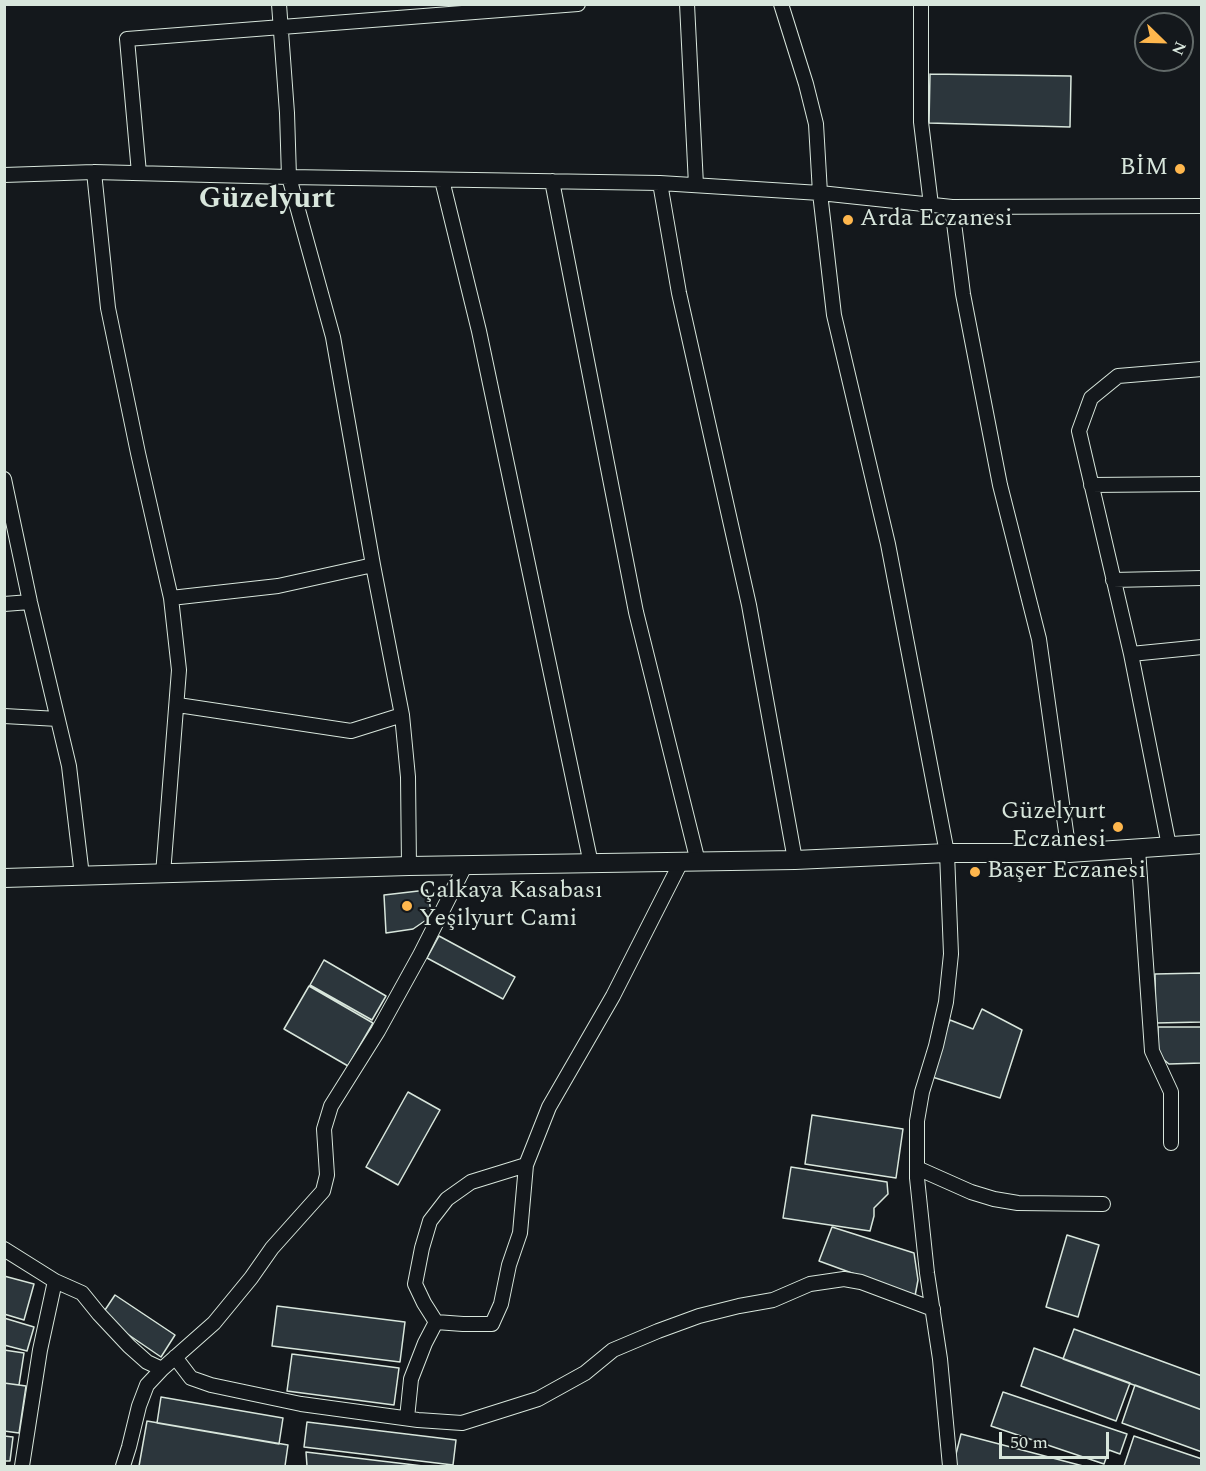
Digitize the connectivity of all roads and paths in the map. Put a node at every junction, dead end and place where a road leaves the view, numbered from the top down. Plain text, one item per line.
1 (279, 4) edge
2 (579, 4) edge
3 (687, 4) edge
4 (781, 4) edge
5 (921, 4) edge
6 (281, 26) junction
7 (94, 172) junction
8 (139, 173) junction
9 (4, 175) edge
10 (289, 177) junction
11 (442, 180) junction
12 (552, 182) junction
13 (660, 183) junction
14 (696, 185) junction
15 (820, 194) junction
16 (931, 205) junction
17 (1202, 206) edge
18 (952, 207) junction
19 (1202, 369) edge
20 (4, 479) edge
21 (1202, 484) edge
22 (1091, 485) junction
23 (373, 565) junction
24 (1202, 578) edge
25 (1113, 580) junction
26 (171, 598) junction
27 (30, 602) junction
28 (4, 604) edge
29 (1202, 647) edge
30 (1131, 654) junction
31 (177, 705) junction
32 (402, 715) junction
33 (4, 716) edge
34 (58, 719) junction
35 (1202, 844) edge
36 (1169, 846) junction
37 (1138, 849) junction
38 (947, 853) junction
39 (1069, 853) junction
40 (795, 860) junction
41 (690, 862) junction
42 (591, 864) junction
43 (409, 866) junction
44 (465, 866) junction
45 (163, 874) junction
46 (82, 876) junction
47 (5, 878) edge
48 (1172, 1143) dead end
49 (526, 1165) junction
50 (917, 1168) junction
51 (1103, 1204) dead end
52 (4, 1249) edge
53 (55, 1281) junction
54 (933, 1309) junction
55 (436, 1322) junction
56 (176, 1357) junction
57 (162, 1369) junction
58 (407, 1418) junction
59 (22, 1467) edge
60 (123, 1467) edge
61 (950, 1467) edge

1 - 6 street
2 - 6 street
3 - 14 street
4 - 15 street
5 - 16 street
6 - 8 street
6 - 10 street
7 - 8 street
7 - 9 street
7 - 26 street
8 - 10 street
10 - 11 street
10 - 23 street
11 - 12 street
11 - 42 street
12 - 13 street
12 - 41 street
13 - 14 street
13 - 40 street
14 - 15 street
15 - 16 street
15 - 38 street
16 - 18 street
17 - 18 street
18 - 39 street
19 - 22 street
20 - 27 street
21 - 22 street
22 - 25 street
23 - 26 street
23 - 32 street
24 - 25 street
25 - 30 street
26 - 31 street
27 - 28 street
27 - 34 street
29 - 30 street
30 - 36 street
31 - 32 street
31 - 45 street
32 - 43 street
33 - 34 street
34 - 46 street
35 - 36 main road
36 - 37 main road
37 - 39 main road
37 - 48 street
38 - 39 main road
38 - 40 main road
38 - 50 street
40 - 41 main road
41 - 42 main road
41 - 49 street
42 - 44 main road
43 - 44 main road
43 - 45 main road
44 - 56 street
45 - 46 main road
46 - 47 main road
49 - 55 street
49 - 55 street
50 - 51 street
50 - 54 street
52 - 53 street
53 - 57 street
53 - 59 street
54 - 58 street
54 - 61 street
55 - 58 street
56 - 57 street
56 - 58 street
57 - 60 street

